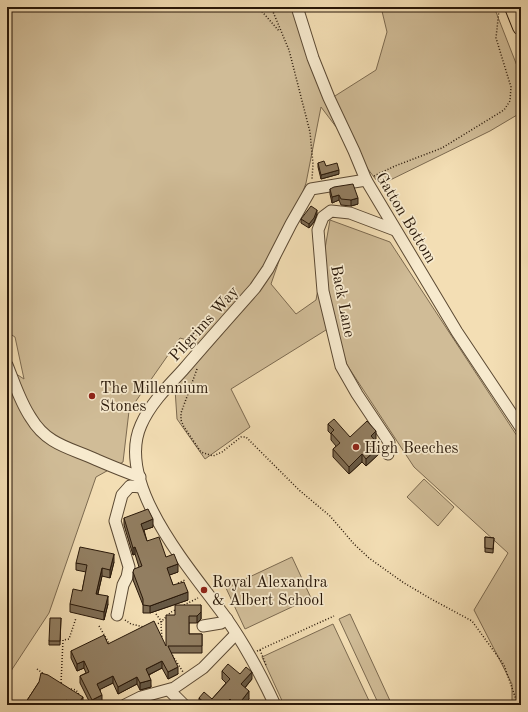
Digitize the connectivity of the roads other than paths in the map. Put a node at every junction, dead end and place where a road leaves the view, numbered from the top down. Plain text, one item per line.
1 (297, 7) edge
2 (506, 8) edge
3 (521, 27) edge
4 (366, 180) junction
5 (395, 230) junction
6 (7, 365) edge
7 (521, 428) edge
8 (388, 454) dead end
9 (141, 482) junction
10 (117, 615) road end
11 (227, 619) junction
12 (203, 626) dead end
13 (236, 634) junction
14 (169, 690) junction
15 (125, 705) edge
16 (184, 705) edge
17 (275, 705) edge

1 - 4 street, Gatton Bottom
2 - 3 highway
4 - 5 street, Gatton Bottom
4 - 9 street, Pilgrims Way
5 - 7 street, Gatton Bottom
5 - 8 street, Back Lane
6 - 9 street
9 - 10 street
9 - 11 street, Pilgrims Way
11 - 12 street
11 - 13 street, Pilgrims Way
13 - 14 street
13 - 17 street, Pilgrims Way
14 - 15 street
14 - 16 street

